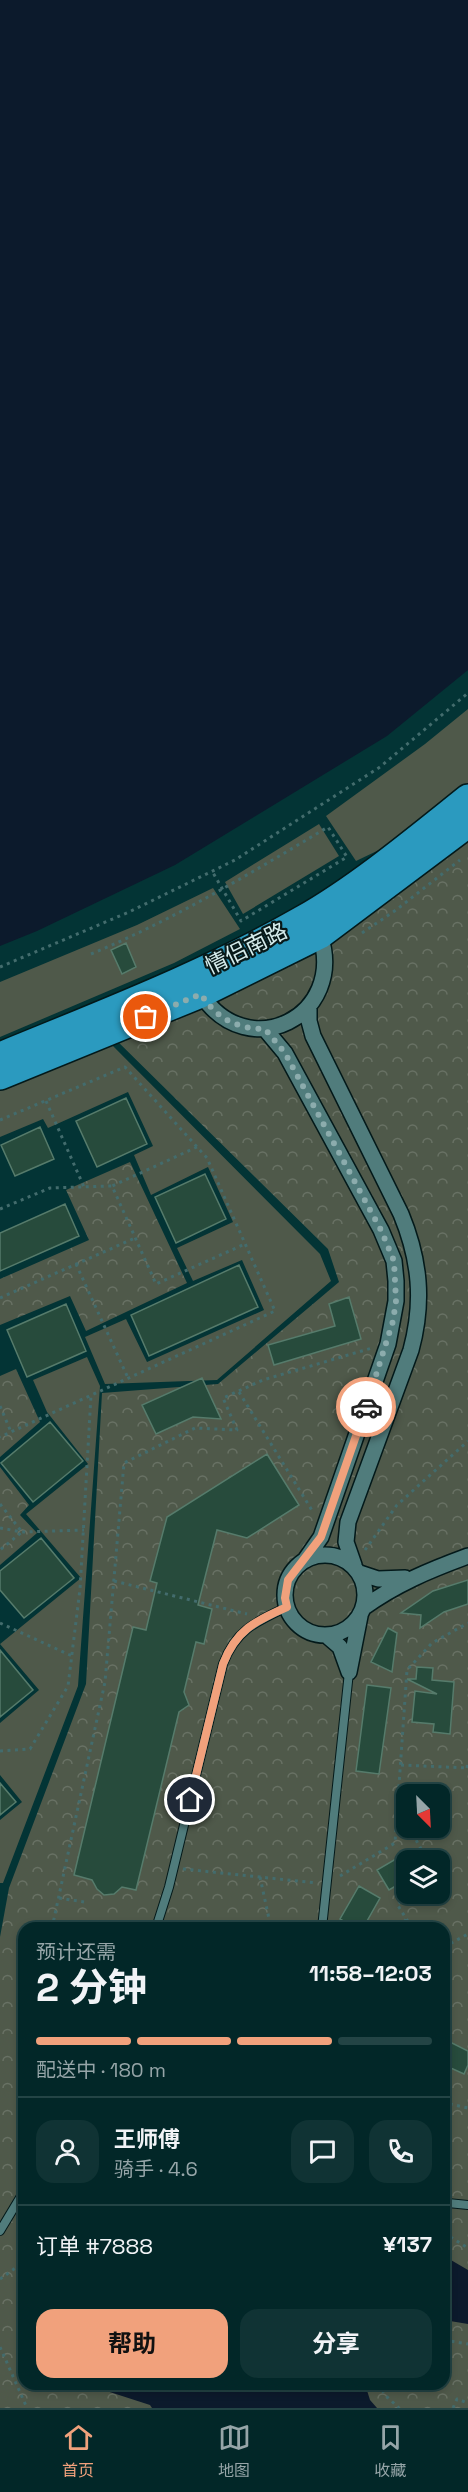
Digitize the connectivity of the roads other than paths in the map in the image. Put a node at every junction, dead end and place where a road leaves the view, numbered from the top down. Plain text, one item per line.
1 (468, 798) edge
2 (468, 824) edge
3 (320, 935) junction
4 (201, 994) junction
5 (309, 1007) junction
6 (265, 1029) junction
7 (0, 1056) edge
8 (0, 1076) edge
9 (468, 1556) edge
10 (305, 1560) junction
11 (357, 1569) junction
12 (414, 1576) junction
13 (287, 1607) junction
14 (362, 1612) junction
15 (326, 1635) junction
16 (349, 1672) junction
17 (158, 1922) edge
18 (323, 1922) edge
19 (18, 2201) edge
20 (450, 2203) edge
21 (468, 2205) edge
22 (0, 2231) edge

1 - 7 highway, 情侣南路
2 - 3 highway, 情侣南路
3 - 4 highway, 情侣南路
3 - 5 street
4 - 6 street
4 - 8 highway, 情侣南路
5 - 6 street
5 - 11 street
6 - 10 street
9 - 12 street
10 - 11 street
10 - 13 street
11 - 12 street
11 - 14 street
12 - 14 street
13 - 15 street
13 - 17 lane
14 - 15 street
14 - 16 street
15 - 16 street
16 - 18 lane
19 - 22 lane
20 - 21 lane

